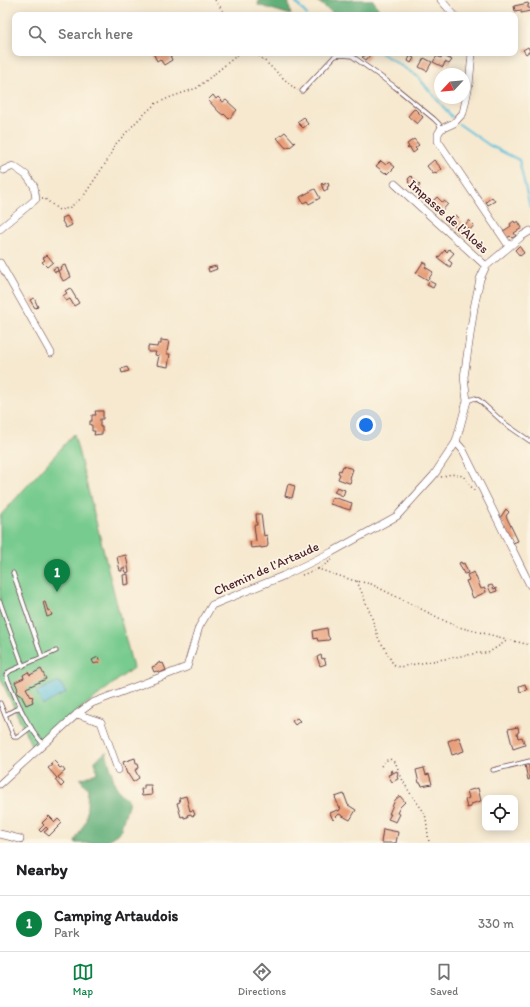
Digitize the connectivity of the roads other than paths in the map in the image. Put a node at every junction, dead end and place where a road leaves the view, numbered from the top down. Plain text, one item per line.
1 (441, 0) edge
2 (451, 12) edge
3 (335, 56) edge
4 (352, 56) edge
5 (472, 56) edge
6 (302, 91) road end
7 (441, 130) junction
8 (4, 170) dead end
9 (395, 184) dead end
10 (0, 229) edge
11 (530, 231) edge
12 (509, 246) junction
13 (0, 263) edge
14 (486, 266) junction
15 (51, 354) dead end
16 (467, 400) junction
17 (530, 441) edge
18 (456, 442) junction
19 (13, 573) dead end
20 (530, 585) edge
21 (0, 602) edge
22 (56, 651) dead end
23 (42, 657) junction
24 (23, 666) junction
25 (0, 703) edge
26 (20, 707) junction
27 (78, 714) junction
28 (5, 715) junction
29 (31, 727) junction
30 (44, 745) junction
31 (530, 760) edge
32 (118, 770) dead end
33 (492, 770) dead end
34 (0, 784) edge
35 (0, 834) edge
36 (20, 840) dead end

1 - 2 street
3 - 6 lane
4 - 7 lane
5 - 7 street
7 - 12 street
8 - 10 street
9 - 14 street, Impasse de l'Aloès
11 - 12 street
12 - 14 street
13 - 15 street
14 - 16 street
16 - 17 lane
16 - 18 street
18 - 20 street
18 - 27 street, Chemin de l'Artaude
19 - 23 lane
21 - 24 lane
22 - 23 lane
23 - 24 lane
24 - 26 lane
25 - 28 lane
26 - 28 lane
26 - 29 lane
27 - 30 street, Chemin de l'Artaude
27 - 32 street
28 - 29 lane
29 - 30 lane
30 - 34 street, Chemin de l'Artaude
31 - 33 lane
35 - 36 street

